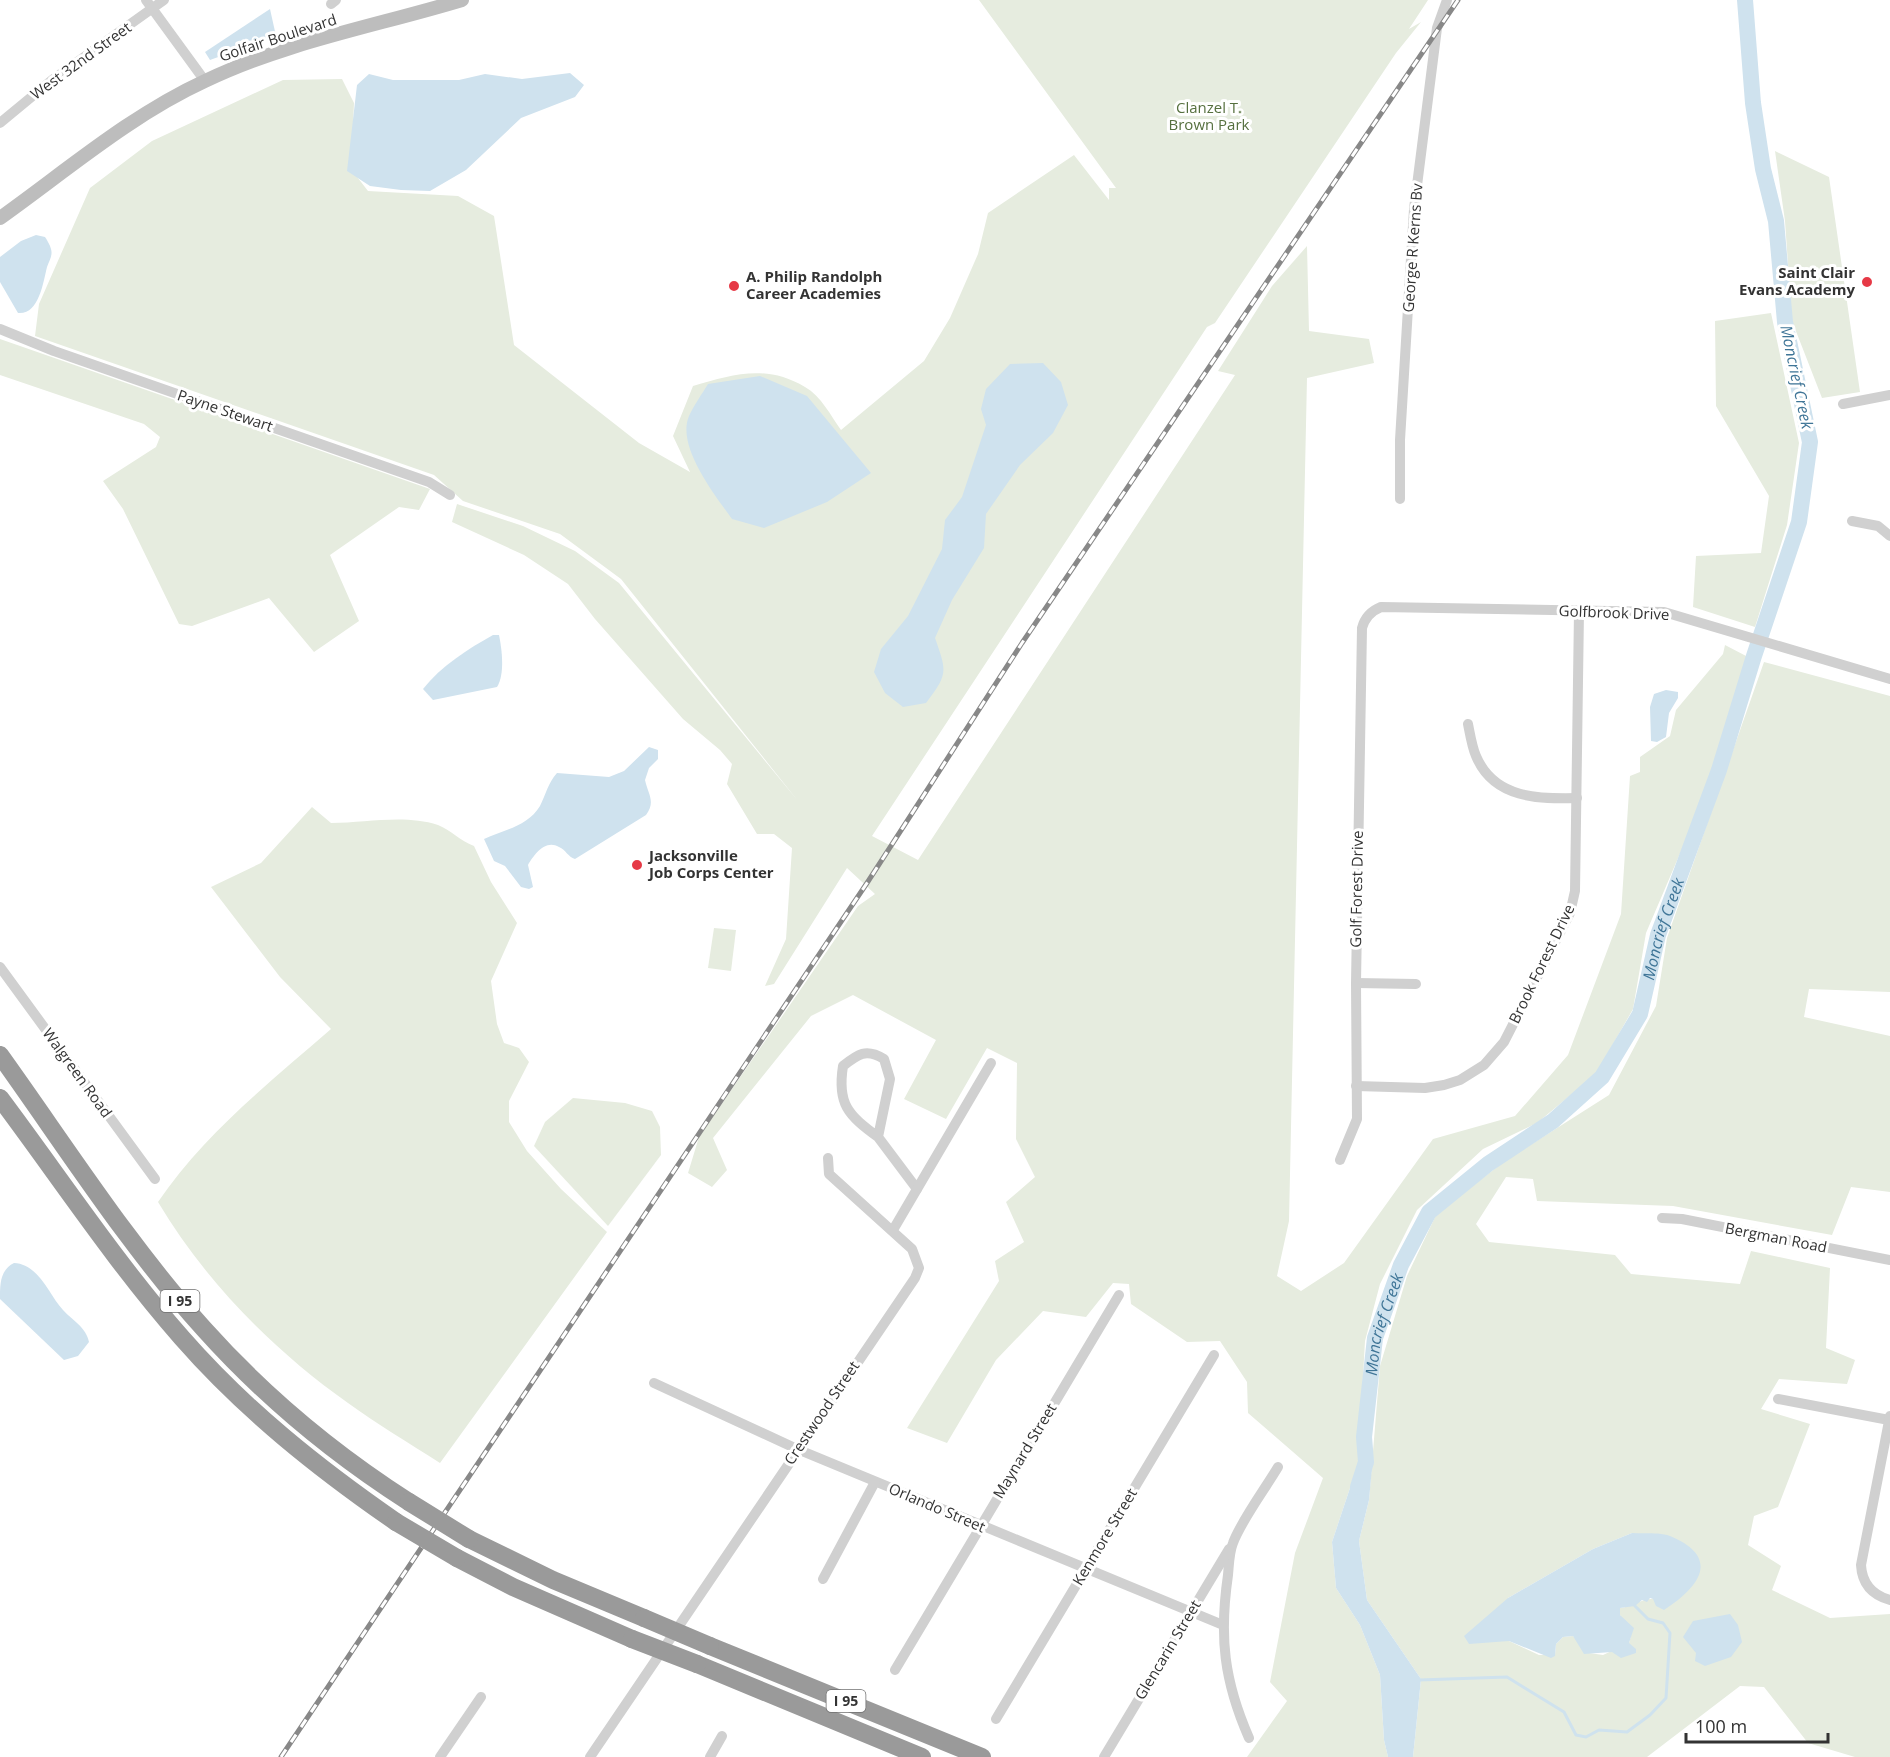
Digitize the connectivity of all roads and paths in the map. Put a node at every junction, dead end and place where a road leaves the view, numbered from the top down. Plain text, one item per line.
1 (164, 0) edge
2 (462, 0) edge
3 (1447, 0) edge
4 (446, 2) edge
5 (149, 4) edge
6 (205, 81) junction
7 (0, 123) edge
8 (0, 218) edge
9 (0, 329) edge
10 (1890, 394) edge
11 (1844, 404) dead end
12 (450, 495) dead end
13 (1400, 499) dead end
14 (1852, 521) dead end
15 (1890, 536) edge
16 (1579, 611) junction
17 (1367, 616) joint
18 (1890, 679) edge
19 (1468, 724) dead end
20 (1577, 798) junction
21 (0, 968) edge
22 (1356, 983) junction
23 (1416, 984) dead end
24 (0, 1055) edge
25 (991, 1063) dead end
26 (1356, 1086) junction
27 (0, 1098) edge
28 (878, 1137) junction
29 (828, 1158) dead end
30 (1340, 1160) dead end
31 (155, 1179) dead end
32 (917, 1189) junction
33 (1662, 1218) dead end
34 (893, 1230) junction
35 (1890, 1260) edge
36 (1119, 1295) dead end
37 (1214, 1355) dead end
38 (654, 1383) dead end
39 (1778, 1399) dead end
40 (1890, 1418) edge
41 (797, 1449) junction
42 (1278, 1467) dead end
43 (875, 1482) junction
44 (980, 1526) junction
45 (1233, 1543) junction
46 (1086, 1569) junction
47 (822, 1579) dead end
48 (1888, 1599) edge
49 (1190, 1612) junction
50 (1223, 1625) junction
51 (895, 1670) dead end
52 (481, 1697) dead end
53 (996, 1719) dead end
54 (722, 1736) dead end
55 (1249, 1738) dead end
56 (440, 1757) edge
57 (590, 1757) edge
58 (710, 1757) edge
59 (922, 1757) edge
60 (982, 1757) edge
61 (1104, 1757) edge

1 - 5 street, West 32nd Street
2 - 4 main road, Golfair Boulevard
3 - 13 street, George R Kerns Bv
4 - 6 main road, Golfair Boulevard
5 - 6 street
5 - 7 street, West 32nd Street
6 - 8 main road, Golfair Boulevard
9 - 12 street, Payne Stewart
10 - 11 street
14 - 15 street
16 - 17 street, Golfbrook Drive
16 - 18 street, Golfbrook Drive
16 - 20 street, Brook Forest Drive
17 - 22 street, Golf Forest Drive
19 - 20 street
20 - 26 street, Brook Forest Drive
21 - 31 street, Walgreen Road
22 - 23 street
22 - 26 street, Golf Forest Drive
24 - 60 highway, I 95, bridge
25 - 32 street
26 - 30 street, Golf Forest Drive
27 - 59 highway, I 95, bridge
28 - 28 street
28 - 32 street
29 - 34 street, Crestwood Street
32 - 34 street
33 - 35 street, Bergman Road
34 - 41 street, Crestwood Street
36 - 44 street, Maynard Street
37 - 46 street, Kenmore Street
38 - 41 street, Orlando Street
39 - 40 street
40 - 48 street
41 - 43 street, Orlando Street
41 - 57 street, Crestwood Street
42 - 45 street, Glencarin Street
43 - 44 street, Orlando Street
43 - 47 street
44 - 46 street, Orlando Street
44 - 51 street, Maynard Street
45 - 49 street, Glencarin Street
45 - 50 street
46 - 49 street, Orlando Street
46 - 53 street, Kenmore Street
49 - 50 street, Orlando Street
49 - 61 street, Glencarin Street
50 - 55 street
52 - 56 street
54 - 58 street

